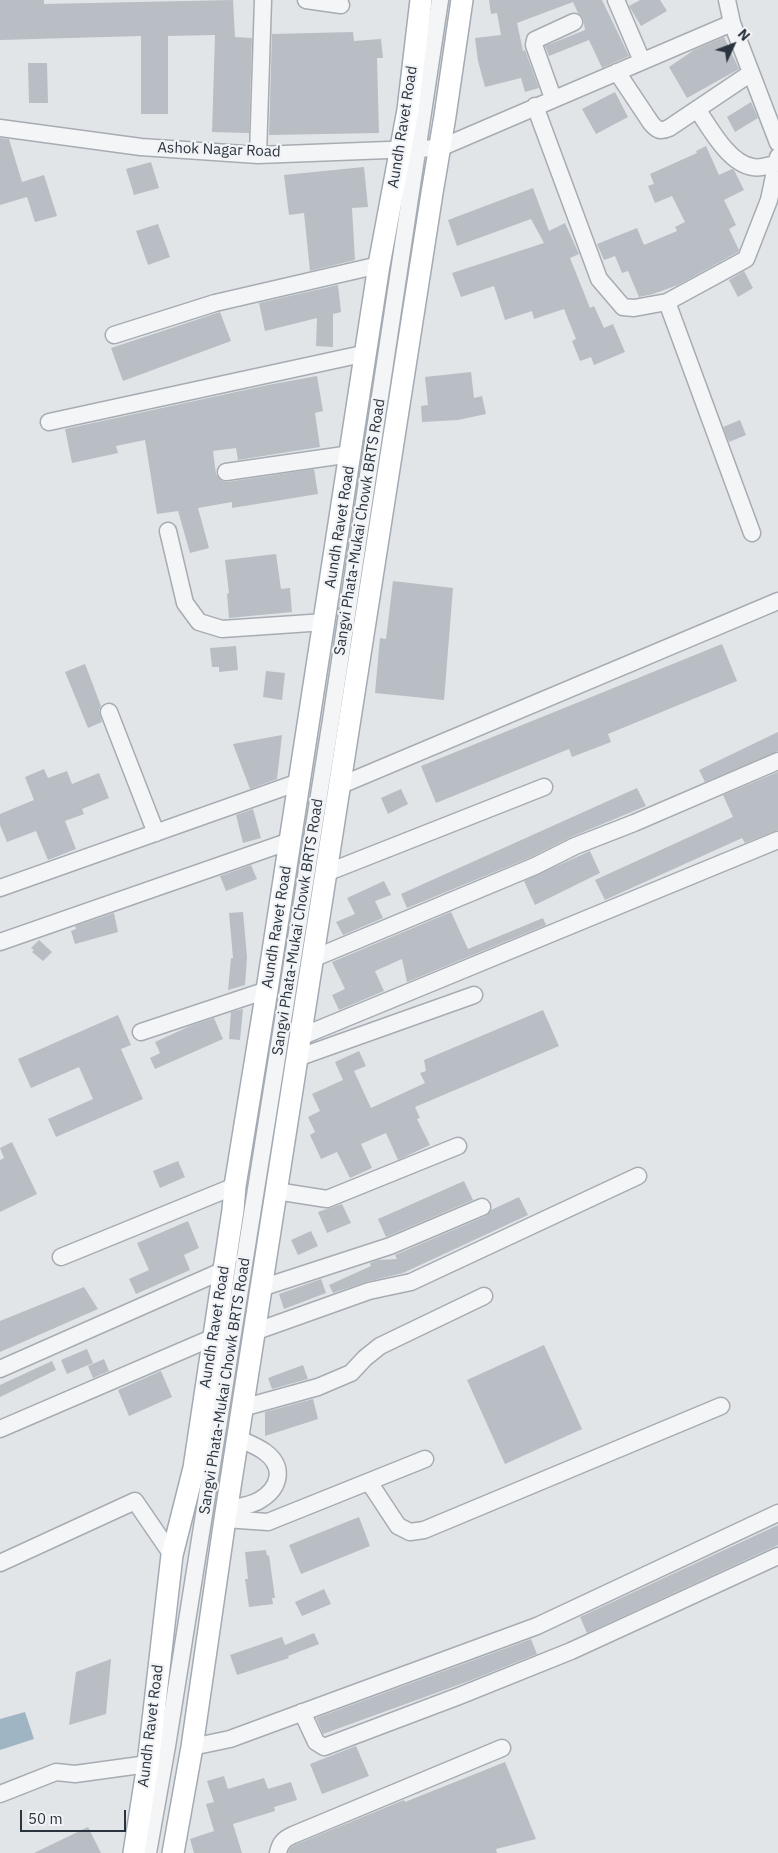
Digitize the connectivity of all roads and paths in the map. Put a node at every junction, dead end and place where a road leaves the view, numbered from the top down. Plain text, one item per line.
1 (264, 0) edge
2 (306, 0) edge
3 (420, 0) edge
4 (440, 0) edge
5 (462, 0) edge
6 (616, 0) edge
7 (727, 0) edge
8 (341, 5) dead end
9 (574, 22) dead end
10 (732, 23) junction
11 (642, 61) junction
12 (617, 72) junction
13 (751, 73) junction
14 (553, 98) junction
15 (536, 106) junction
16 (697, 109) junction
17 (0, 128) edge
18 (778, 143) edge
19 (409, 148) junction
20 (440, 148) junction
21 (258, 155) junction
22 (777, 161) edge
23 (379, 265) junction
24 (667, 302) junction
25 (114, 335) dead end
26 (367, 353) junction
27 (49, 422) dead end
28 (351, 454) junction
29 (226, 472) dead end
30 (168, 531) dead end
31 (752, 533) dead end
32 (778, 601) edge
33 (325, 622) junction
34 (109, 712) dead end
35 (778, 761) edge
36 (300, 782) junction
37 (339, 786) junction
38 (544, 787) dead end
39 (156, 833) junction
40 (778, 840) edge
41 (290, 841) junction
42 (326, 872) junction
43 (0, 888) edge
44 (0, 942) edge
45 (312, 959) junction
46 (267, 990) junction
47 (474, 994) dead end
48 (141, 1032) dead end
49 (298, 1048) junction
50 (458, 1146) dead end
51 (638, 1176) dead end
52 (235, 1186) junction
53 (276, 1191) junction
54 (482, 1207) dead end
55 (61, 1256) dead end
56 (224, 1270) junction
57 (261, 1288) junction
58 (484, 1296) dead end
59 (254, 1332) junction
60 (214, 1338) junction
61 (0, 1369) edge
62 (721, 1406) dead end
63 (242, 1408) junction
64 (0, 1429) edge
65 (237, 1438) junction
66 (425, 1459) dead end
67 (369, 1482) junction
68 (778, 1513) edge
69 (225, 1514) junction
70 (172, 1555) junction
71 (778, 1556) edge
72 (0, 1563) edge
73 (302, 1712) junction
74 (192, 1747) junction
75 (502, 1748) dead end
76 (148, 1764) junction
77 (0, 1794) edge
78 (134, 1853) edge
79 (148, 1853) edge
80 (173, 1853) edge
81 (278, 1853) edge

1 - 21 street
2 - 8 street
3 - 19 main road, Aundh Ravet Road
4 - 19 street, Sangvi Phata-Mukai Chowk BRTS Road
5 - 20 main road
6 - 11 street
7 - 10 street
9 - 14 street
10 - 11 street
10 - 13 street
11 - 12 street
12 - 14 street
12 - 16 street
13 - 16 street
13 - 18 street
14 - 15 street
15 - 20 street
15 - 24 street
16 - 22 street
17 - 21 street, Ashok Nagar Road
19 - 20 street, Ashok Nagar Road
19 - 21 street, Ashok Nagar Road
19 - 23 main road, Aundh Ravet Road
19 - 79 street, Sangvi Phata-Mukai Chowk BRTS Road
20 - 37 main road
22 - 24 street
23 - 25 street
23 - 26 main road, Aundh Ravet Road
24 - 31 street
26 - 27 street
26 - 28 main road, Aundh Ravet Road
28 - 29 street
28 - 33 main road, Aundh Ravet Road
30 - 33 street
32 - 37 street
33 - 36 main road, Aundh Ravet Road
34 - 39 street
35 - 45 street
36 - 39 street
36 - 41 main road, Aundh Ravet Road
37 - 42 main road
38 - 42 street
39 - 43 street
40 - 49 street
41 - 44 street
41 - 46 main road, Aundh Ravet Road
42 - 45 main road
45 - 49 main road
46 - 48 street
46 - 52 main road, Aundh Ravet Road
47 - 49 street
49 - 53 main road
50 - 53 street
51 - 59 street
52 - 55 street
52 - 56 main road, Aundh Ravet Road
53 - 57 main road
54 - 57 street
56 - 60 main road, Aundh Ravet Road
56 - 61 street
57 - 59 main road
58 - 63 street
59 - 63 main road
60 - 64 street
60 - 70 main road, Aundh Ravet Road
62 - 67 street
63 - 65 main road
65 - 69 main road
65 - 69 street
66 - 67 street
67 - 69 street
68 - 73 street
69 - 74 main road
70 - 72 street
70 - 76 main road, Aundh Ravet Road
71 - 73 street
73 - 74 street
74 - 80 main road
75 - 81 street
76 - 77 street
76 - 78 main road, Aundh Ravet Road

